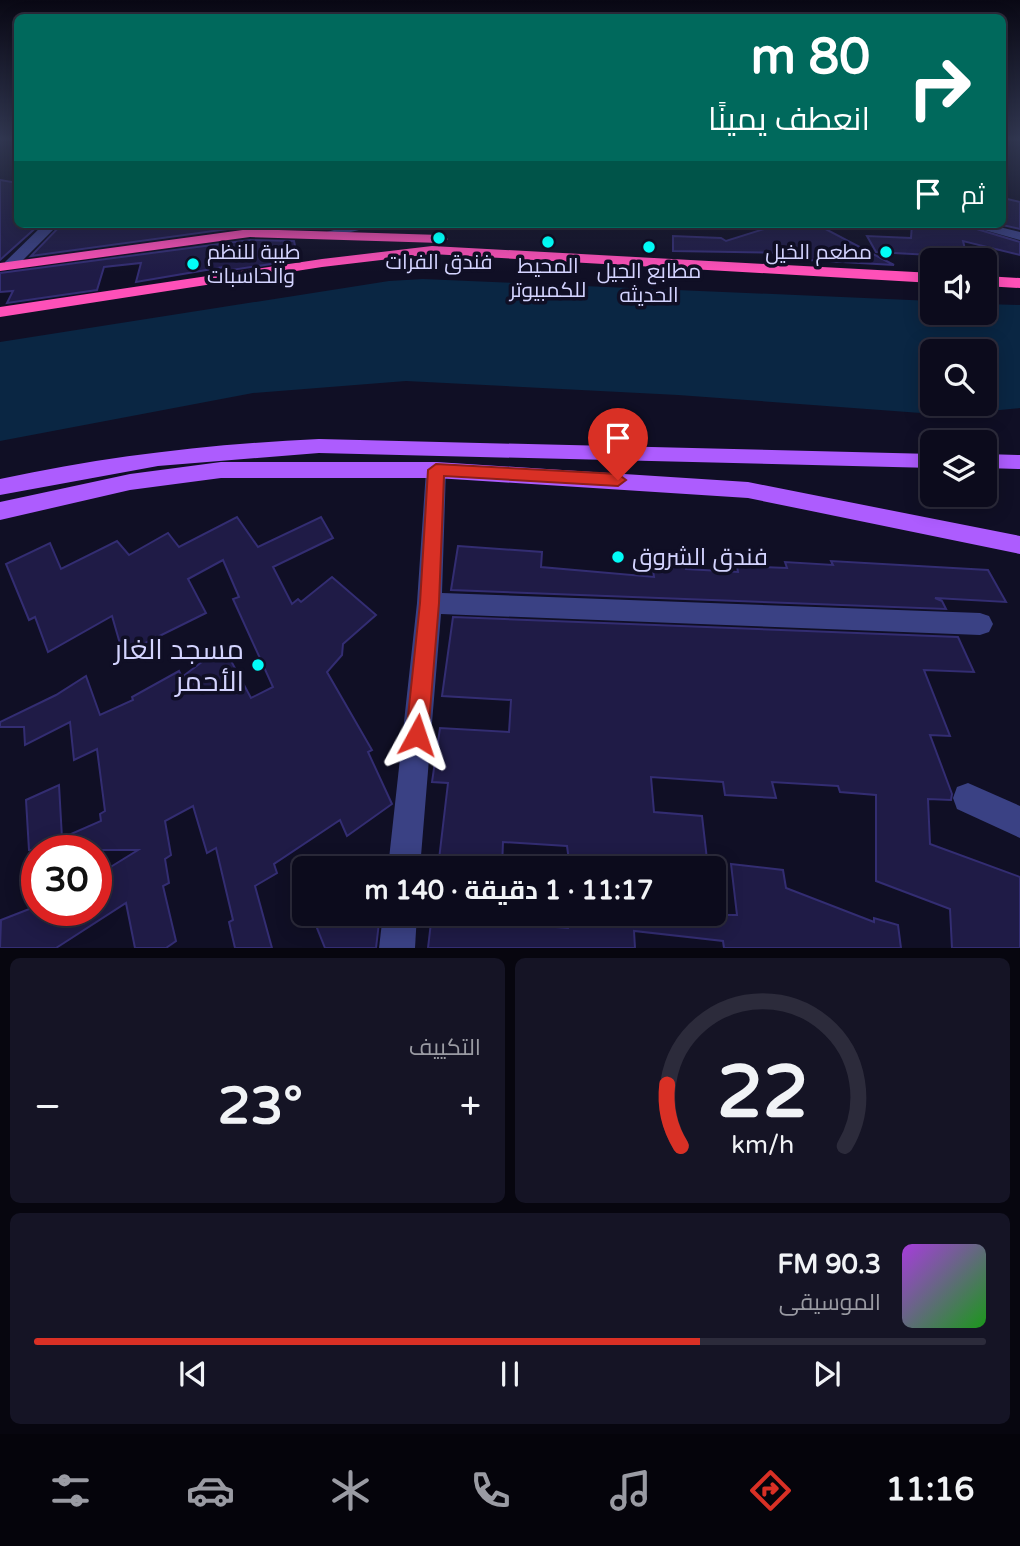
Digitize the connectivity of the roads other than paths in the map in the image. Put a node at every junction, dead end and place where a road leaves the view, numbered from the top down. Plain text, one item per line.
1 (48, 228) edge
2 (356, 228) edge
3 (987, 228) edge
4 (330, 233) junction
5 (1020, 236) edge
6 (322, 263) junction
7 (920, 263) edge
8 (5, 266) edge
9 (997, 267) edge
10 (1020, 268) edge
11 (920, 277) edge
12 (997, 282) edge
13 (1020, 283) edge
14 (0, 312) edge
15 (920, 461) edge
16 (997, 461) edge
17 (1020, 462) edge
18 (436, 470) junction
19 (0, 487) edge
20 (0, 511) edge
21 (1020, 545) edge
22 (429, 603) junction
23 (980, 624) dead end
24 (968, 798) dead end
25 (1020, 822) edge
26 (405, 856) edge
27 (399, 926) edge
28 (397, 947) edge

1 - 8 street
2 - 4 street
3 - 5 street
4 - 6 highway
4 - 7 highway
4 - 8 highway
6 - 11 highway
6 - 14 highway
9 - 10 highway
12 - 13 highway
15 - 19 main road
16 - 17 main road
18 - 20 main road
18 - 21 main road
18 - 22 street
22 - 23 street
22 - 26 street
24 - 25 street
27 - 28 street

